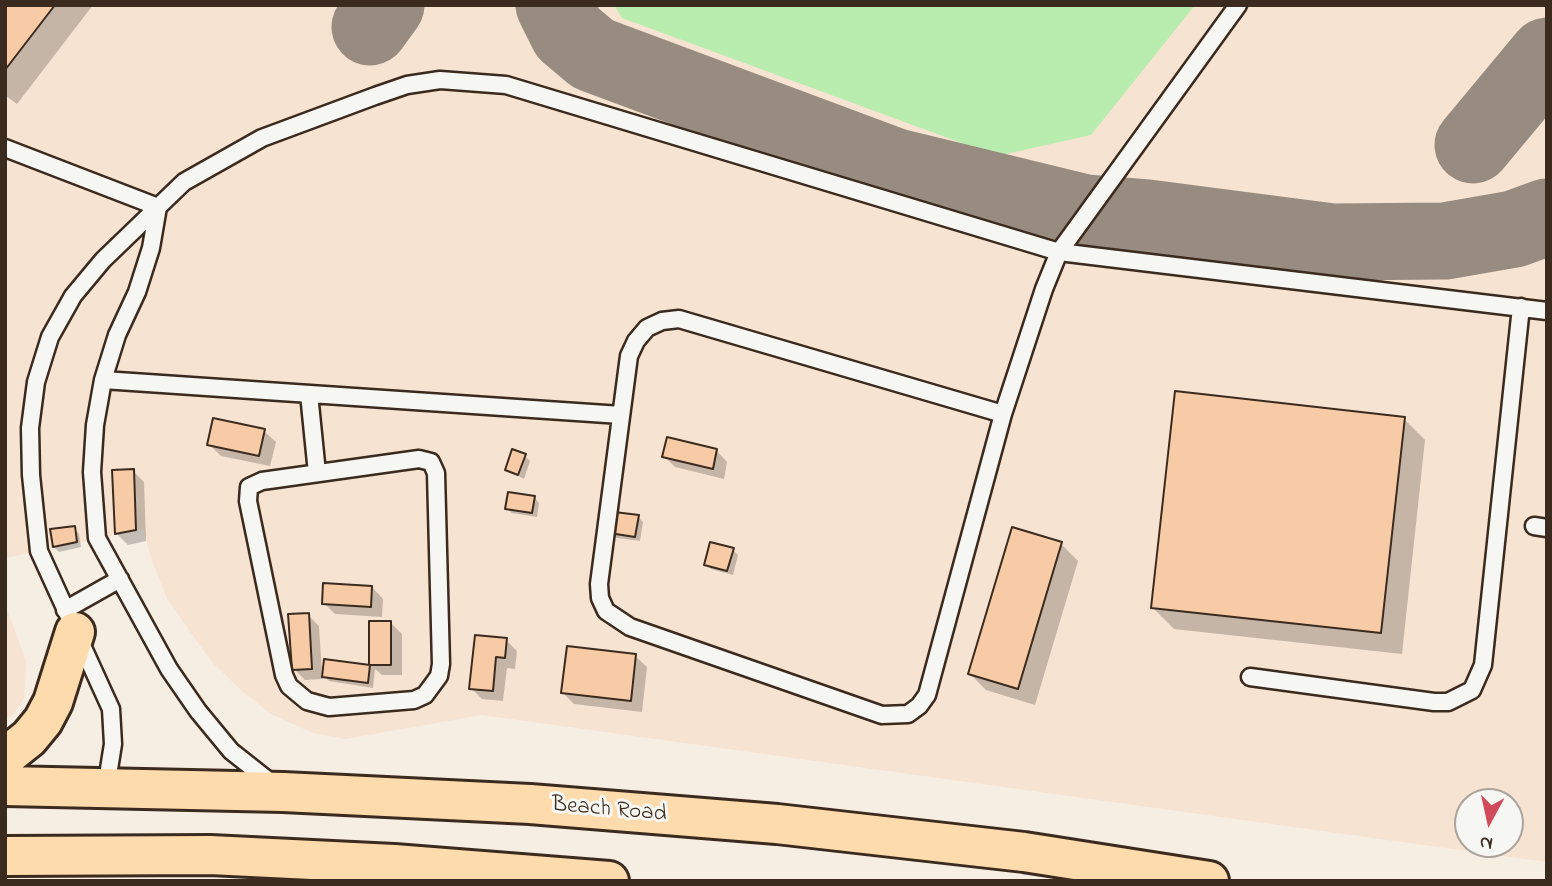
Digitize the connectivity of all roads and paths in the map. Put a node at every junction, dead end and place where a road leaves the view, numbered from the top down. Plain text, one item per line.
1 (1238, 5) edge
2 (5, 148) edge
3 (158, 207) junction
4 (1059, 252) junction
5 (1521, 307) junction
6 (1547, 311) edge
7 (103, 380) junction
8 (309, 394) junction
9 (1003, 414) junction
10 (621, 415) junction
11 (317, 473) junction
12 (120, 579) junction
13 (70, 621) junction
14 (1250, 677) dead end
15 (5, 757) edge
16 (5, 786) edge
17 (106, 788) junction
18 (283, 792) junction
19 (5, 856) edge
20 (609, 881) edge
21 (1209, 881) edge

1 - 4 lane
2 - 3 lane
3 - 4 lane
3 - 7 lane
3 - 13 lane
4 - 5 lane
4 - 9 lane
5 - 6 lane
5 - 14 lane
7 - 8 lane
7 - 12 lane
8 - 10 lane
8 - 11 lane
9 - 10 lane
9 - 10 lane
11 - 11 lane
12 - 13 lane
12 - 18 lane
13 - 15 highway
13 - 17 lane
16 - 17 highway, Beach Road
17 - 18 highway, Beach Road
18 - 21 highway, Beach Road
19 - 20 highway

